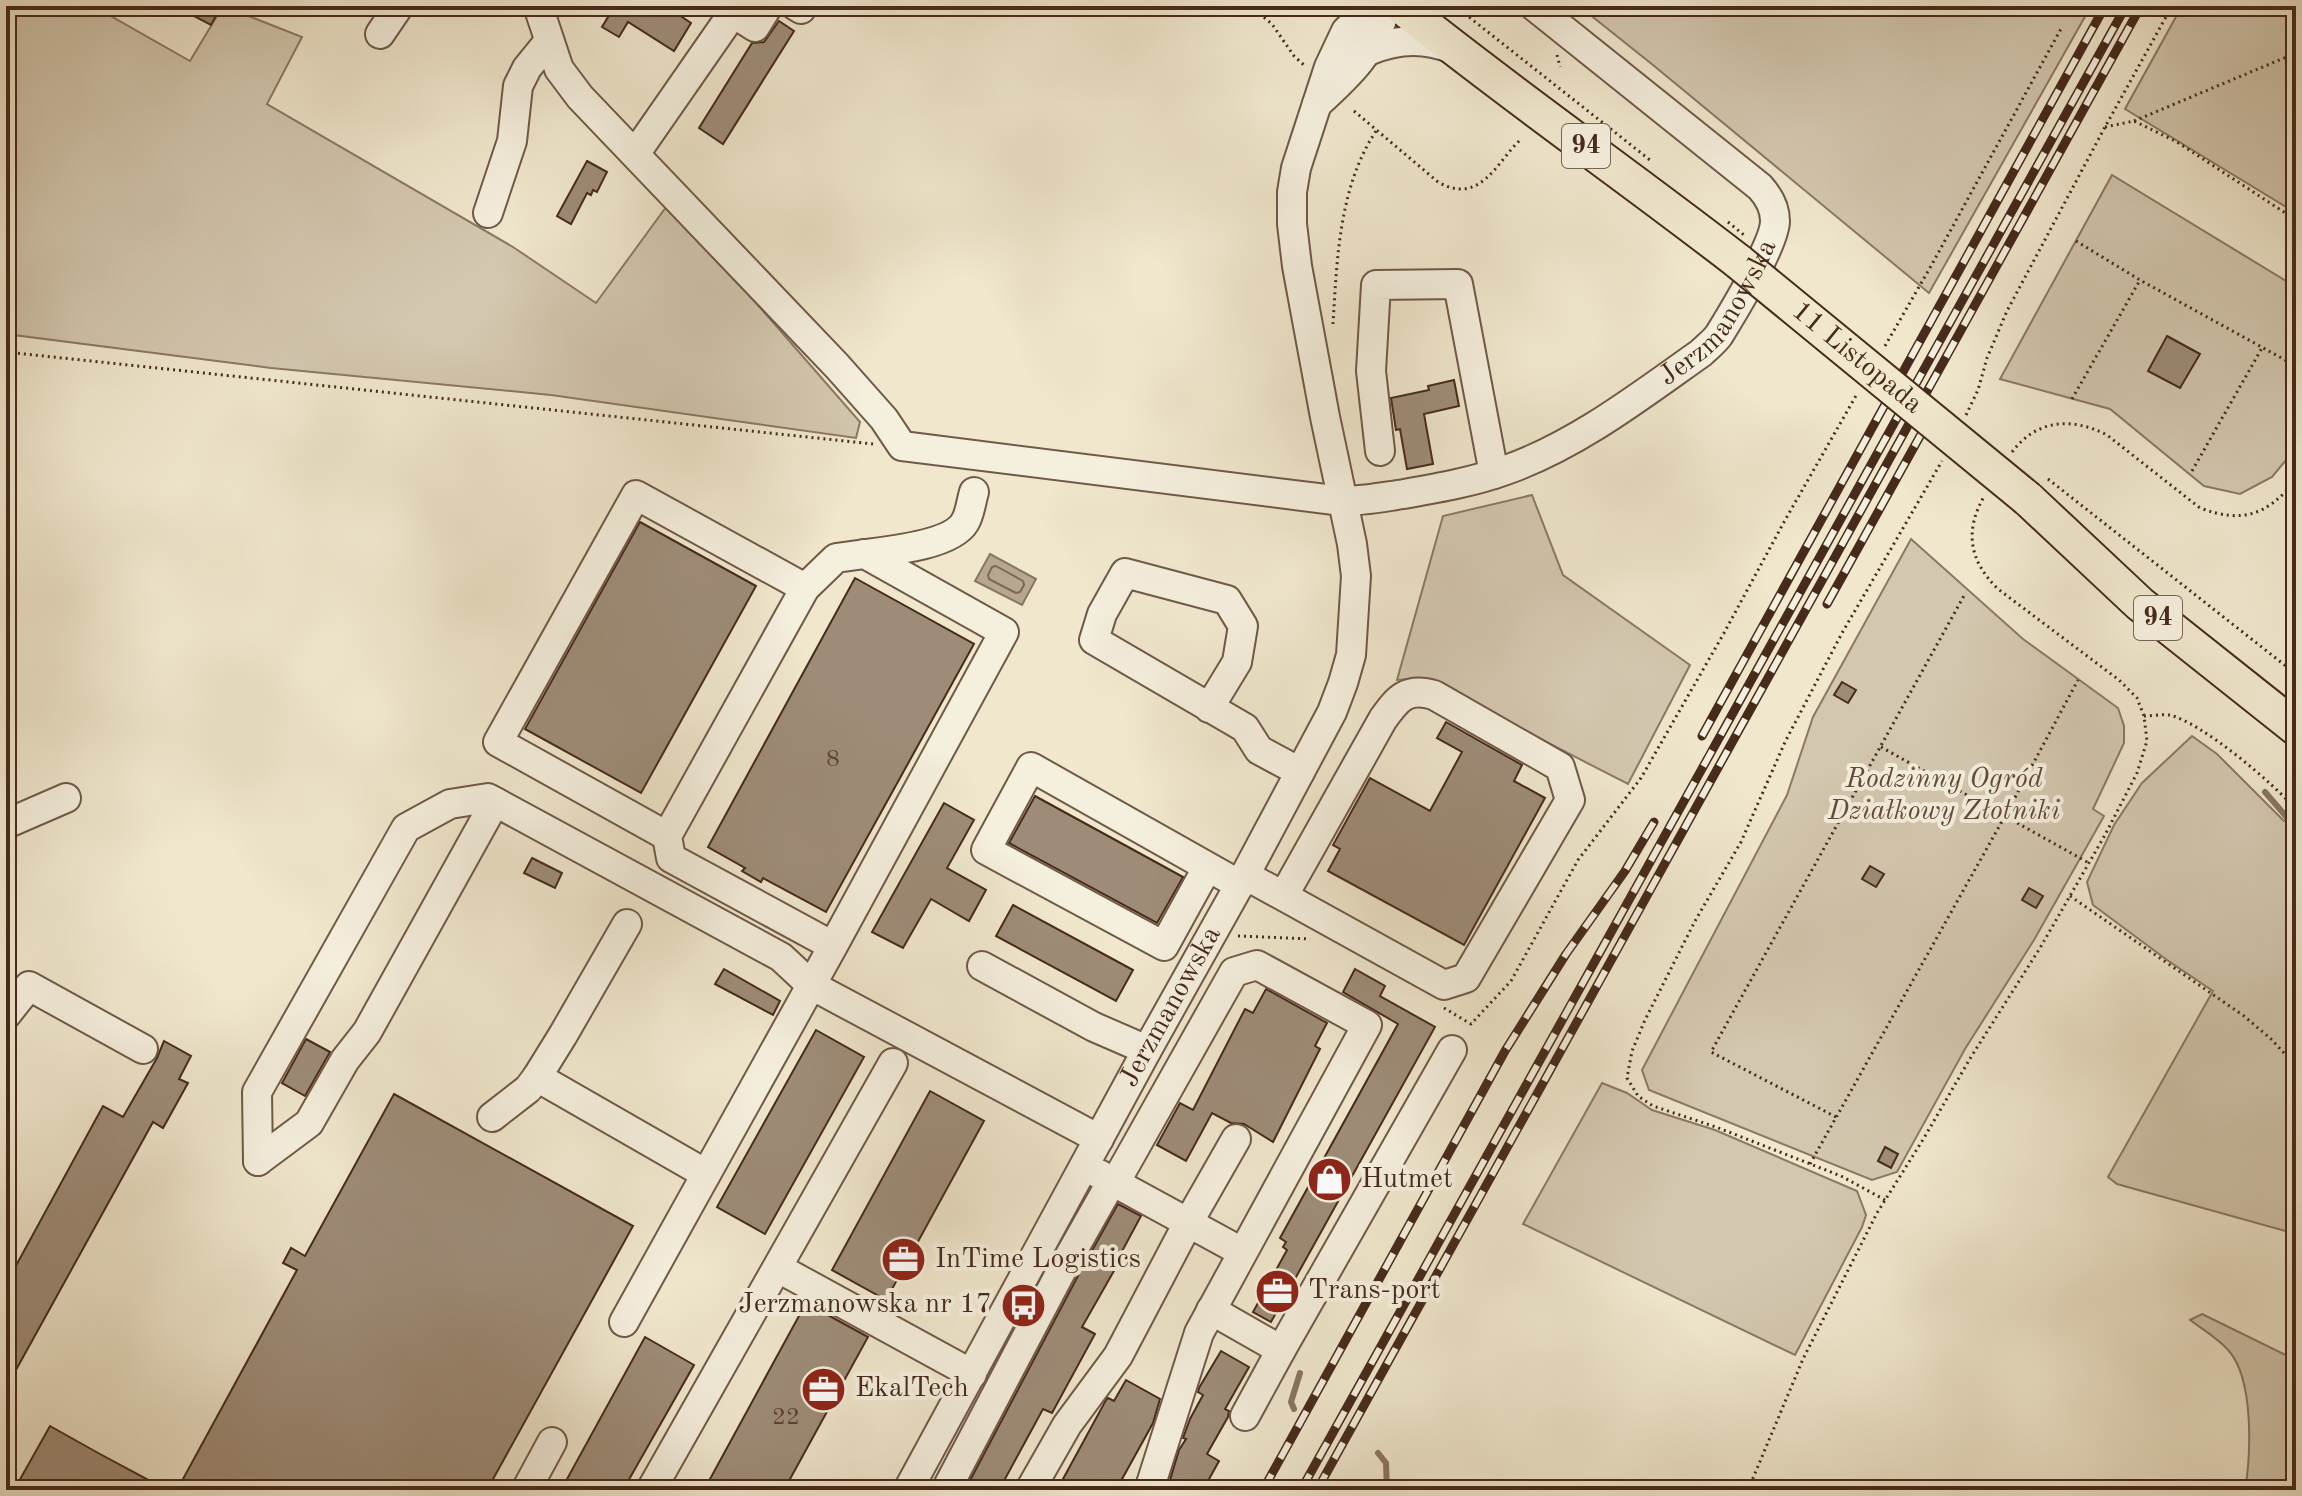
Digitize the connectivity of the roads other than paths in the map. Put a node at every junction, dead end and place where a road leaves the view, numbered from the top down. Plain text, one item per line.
1 (399, 6) edge
2 (538, 6) edge
3 (768, 6) edge
4 (1372, 6) edge
5 (1386, 6) edge
6 (1401, 6) edge
7 (1534, 6) edge
8 (1347, 18) edge
9 (380, 34) dead end
10 (536, 40) junction
11 (1455, 50) junction
12 (1368, 51) junction
13 (1316, 104) junction
14 (635, 154) junction
15 (488, 213) dead end
16 (1380, 451) dead end
17 (1494, 474) junction
18 (974, 492) dead end
19 (1342, 501) junction
20 (865, 554) junction
21 (805, 588) junction
22 (1209, 708) junction
23 (2296, 728) edge
24 (1300, 772) junction
25 (66, 798) dead end
26 (495, 802) junction
27 (6, 824) edge
28 (667, 836) junction
29 (1207, 868) junction
30 (1242, 880) junction
31 (1284, 895) junction
32 (627, 924) dead end
33 (833, 946) junction
34 (982, 966) dead end
35 (811, 985) junction
36 (6, 1015) edge
37 (143, 1049) dead end
38 (1147, 1050) junction
39 (1452, 1050) dead end
40 (893, 1063) dead end
41 (532, 1083) junction
42 (492, 1117) dead end
43 (1099, 1139) junction
44 (1236, 1139) dead end
45 (1084, 1166) junction
46 (706, 1174) junction
47 (1114, 1182) junction
48 (1188, 1223) junction
49 (1242, 1252) junction
50 (778, 1268) junction
51 (1211, 1310) junction
52 (624, 1322) dead end
53 (1281, 1350) junction
54 (972, 1374) junction
55 (1245, 1416) dead end
56 (552, 1442) dead end
57 (909, 1489) edge
58 (526, 1490) edge
59 (651, 1490) edge
60 (946, 1490) edge
61 (1030, 1490) edge
62 (1149, 1490) edge

1 - 9 street
2 - 10 street
3 - 14 street
4 - 8 street, Jerzmanowska
5 - 12 street
6 - 11 main road, 11 Listopada / 94
7 - 17 street, Jerzmanowska
8 - 13 street, Jerzmanowska
10 - 14 street
10 - 15 street
11 - 12 street
11 - 23 main road, 11 Listopada / 94, bridge
12 - 13 street
13 - 19 street, Jerzmanowska
14 - 19 street
16 - 17 street
17 - 19 street, Jerzmanowska
18 - 20 street
19 - 24 street, Jerzmanowska
20 - 21 street
20 - 33 street
21 - 28 street
21 - 28 street
22 - 22 street
22 - 24 street
24 - 30 street, Jerzmanowska
25 - 27 street
26 - 26 street
26 - 35 street
28 - 33 street
29 - 29 street
29 - 30 street
30 - 31 street
30 - 38 street, Jerzmanowska
31 - 31 street
32 - 41 street
33 - 35 street
34 - 38 street
35 - 43 street
35 - 46 street
36 - 37 street
38 - 43 street, Jerzmanowska
39 - 53 street
40 - 50 street
41 - 42 street
41 - 46 street
43 - 45 street, Jerzmanowska
44 - 48 street
45 - 47 street
45 - 54 street, Jerzmanowska
46 - 52 street
47 - 48 street
47 - 49 street
47 - 60 street
48 - 49 street
48 - 61 street
49 - 51 street
50 - 54 street
50 - 59 street
51 - 53 street
51 - 62 street
53 - 55 street
54 - 57 street, Jerzmanowska
56 - 58 street

